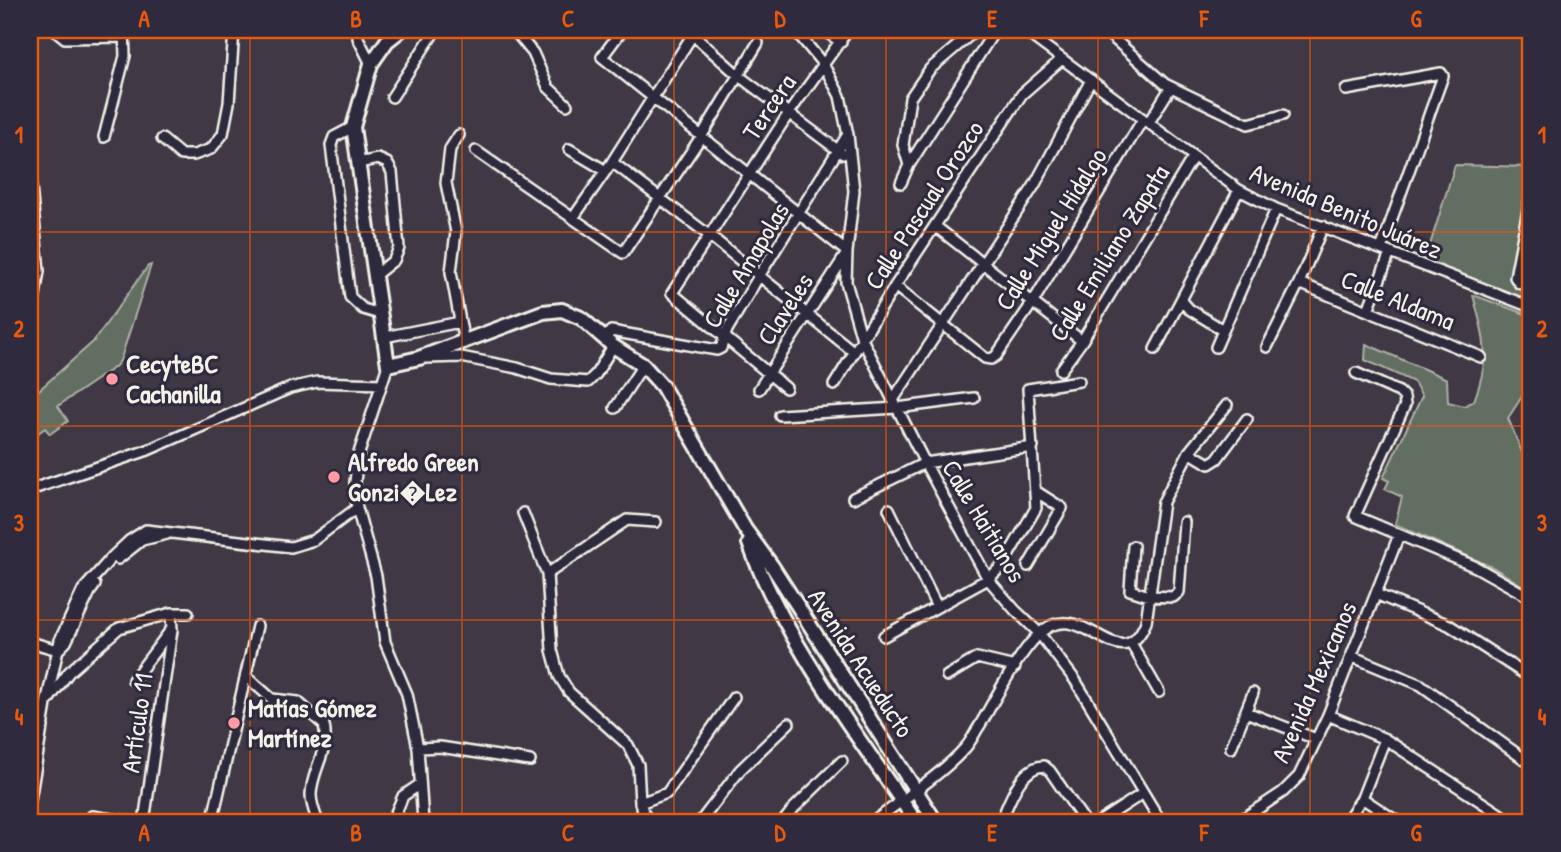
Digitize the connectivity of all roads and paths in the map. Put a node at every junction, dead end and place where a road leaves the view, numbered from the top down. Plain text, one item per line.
1 (55, 30) edge
2 (234, 30) edge
3 (358, 30) edge
4 (401, 30) edge
5 (432, 30) edge
6 (514, 30) edge
7 (622, 30) edge
8 (795, 30) edge
9 (823, 30) edge
10 (848, 30) edge
11 (976, 30) edge
12 (995, 30) edge
13 (1023, 30) edge
14 (1104, 30) edge
15 (691, 32) edge
16 (124, 34) edge
17 (387, 36) edge
18 (841, 42) junction
19 (758, 43) dead end
20 (1062, 59) junction
21 (371, 64) junction
22 (823, 64) junction
23 (739, 76) junction
24 (1091, 80) junction
25 (1171, 87) junction
26 (1346, 90) dead end
27 (653, 96) junction
28 (393, 97) dead end
29 (566, 105) dead end
30 (789, 113) junction
31 (1283, 114) dead end
32 (1146, 121) junction
33 (353, 127) junction
34 (459, 135) dead end
35 (848, 135) junction
36 (701, 136) junction
37 (104, 137) dead end
38 (162, 139) dead end
39 (569, 149) dead end
40 (477, 151) dead end
41 (839, 151) junction
42 (1193, 157) junction
43 (850, 159) junction
44 (612, 162) junction
45 (358, 163) junction
46 (909, 165) junction
47 (606, 171) junction
48 (750, 174) junction
49 (30, 176) edge
50 (901, 183) dead end
51 (1239, 190) junction
52 (1531, 194) edge
53 (660, 197) junction
54 (1276, 209) junction
55 (799, 215) junction
56 (573, 218) junction
57 (935, 226) junction
58 (1323, 226) junction
59 (710, 236) junction
60 (1386, 251) junction
61 (847, 252) junction
62 (984, 265) junction
63 (374, 276) junction
64 (759, 276) junction
65 (1299, 283) junction
66 (895, 286) junction
67 (1531, 289) edge
68 (1181, 300) junction
69 (1032, 302) junction
70 (1528, 306) edge
71 (1368, 310) junction
72 (380, 314) junction
73 (806, 315) junction
74 (460, 321) junction
75 (30, 326) edge
76 (943, 326) junction
77 (1223, 330) junction
78 (384, 337) junction
79 (725, 338) junction
80 (862, 339) junction
81 (1082, 341) junction
82 (464, 342) junction
83 (609, 342) junction
84 (1216, 346) dead end
85 (1267, 347) dead end
86 (1155, 349) dead end
87 (854, 352) junction
88 (1481, 357) dead end
89 (419, 358) junction
90 (388, 365) junction
91 (642, 365) junction
92 (1061, 370) dead end
93 (1356, 373) dead end
94 (768, 374) junction
95 (1079, 381) dead end
96 (382, 384) junction
97 (834, 385) dead end
98 (786, 388) dead end
99 (759, 390) dead end
100 (974, 398) dead end
101 (895, 404) junction
102 (1227, 405) dead end
103 (615, 408) dead end
104 (780, 415) dead end
105 (1247, 419) dead end
106 (1033, 447) junction
107 (1189, 452) junction
108 (925, 463) junction
109 (30, 490) edge
110 (1037, 492) junction
111 (853, 498) dead end
112 (357, 508) junction
113 (889, 509) dead end
114 (523, 513) dead end
115 (656, 522) dead end
116 (1184, 522) dead end
117 (744, 529) junction
118 (1399, 535) junction
119 (1133, 546) dead end
120 (1028, 566) dead end
121 (547, 574) junction
122 (988, 579) junction
123 (1376, 594) junction
124 (1149, 596) junction
125 (1531, 598) edge
126 (937, 607) junction
127 (171, 613) junction
128 (188, 613) dead end
129 (257, 625) dead end
130 (172, 630) junction
131 (1039, 634) junction
132 (884, 636) dead end
133 (30, 642) edge
134 (1131, 643) junction
135 (58, 650) junction
136 (1351, 656) junction
137 (1015, 667) junction
138 (246, 676) junction
139 (947, 676) dead end
140 (1531, 678) edge
141 (133, 680) dead end
142 (1159, 692) dead end
143 (1253, 693) dead end
144 (734, 697) dead end
145 (30, 704) edge
146 (46, 704) junction
147 (1246, 712) junction
148 (1328, 715) junction
149 (789, 723) dead end
150 (43, 727) junction
151 (1317, 739) junction
152 (1385, 739) junction
153 (418, 748) junction
154 (1231, 748) dead end
155 (530, 761) dead end
156 (842, 761) dead end
157 (1531, 764) edge
158 (419, 785) junction
159 (916, 791) junction
160 (1142, 794) junction
161 (1362, 798) junction
162 (30, 800) edge
163 (901, 800) junction
164 (640, 803) junction
165 (92, 819) edge
166 (131, 822) edge
167 (144, 822) edge
168 (212, 822) edge
169 (318, 822) edge
170 (392, 822) edge
171 (423, 822) edge
172 (647, 822) edge
173 (700, 822) edge
174 (783, 822) edge
175 (873, 822) edge
176 (916, 822) edge
177 (936, 822) edge
178 (1007, 822) edge
179 (1085, 822) edge
180 (1099, 822) edge
181 (1161, 822) edge
182 (1238, 822) edge
183 (1346, 822) edge
184 (1398, 822) edge
185 (1512, 822) edge

1 - 16 street
2 - 38 street
3 - 21 street
4 - 17 main road
5 - 28 street
6 - 29 street
7 - 27 street
8 - 22 street, Calle Haitianos
9 - 18 street
10 - 18 street, Tercera
11 - 46 street
12 - 46 street
13 - 20 street, Avenida Benito Juárez
14 - 25 street
15 - 23 street
15 - 27 street
16 - 37 street
17 - 21 main road
18 - 22 street, Tercera
19 - 23 street
20 - 24 street, Avenida Benito Juárez
20 - 57 street, Calle Pascual Orozco
21 - 33 main road
22 - 30 street, Tercera
22 - 35 street, Calle Haitianos
23 - 30 street
23 - 36 street
24 - 32 street, Avenida Benito Juárez
24 - 62 street
25 - 31 street
25 - 32 street, Calle Miguel Hidalgo
26 - 60 street
27 - 36 street
27 - 44 street
30 - 41 street
30 - 48 street, Tercera
32 - 42 street, Avenida Benito Juárez
32 - 69 street, Calle Miguel Hidalgo
33 - 45 main road
33 - 72 street
34 - 74 street
35 - 41 street, Calle Amapolas
35 - 43 street, Calle Haitianos
36 - 48 street
36 - 53 street
39 - 47 street
40 - 56 street
41 - 43 street
41 - 55 street, Calle Amapolas
42 - 51 street, Avenida Benito Juárez
42 - 81 street, Calle Emiliano Zapata
43 - 61 street, Calle Haitianos
44 - 47 street
44 - 53 street
45 - 63 main road
45 - 63 street
46 - 50 street
47 - 56 street
48 - 55 street
48 - 59 street, Tercera
49 - 75 street
51 - 54 street, Avenida Benito Juárez
51 - 68 street
52 - 67 street
53 - 56 street
53 - 59 street
54 - 58 street, Avenida Benito Juárez
54 - 77 street
55 - 61 street
55 - 64 street, Calle Amapolas
57 - 62 street
57 - 66 street, Calle Pascual Orozco
58 - 60 street, Avenida Benito Juárez
58 - 65 street
59 - 64 street
59 - 79 street
60 - 70 street, Avenida Benito Juárez
60 - 71 street
61 - 73 street, Claveles
61 - 80 street, Calle Haitianos
62 - 69 street
62 - 76 street
63 - 72 main road
64 - 73 street
64 - 79 street, Calle Amapolas
65 - 71 street, Calle Aldama
65 - 85 street
66 - 76 street
66 - 80 street, Calle Pascual Orozco
67 - 70 street
68 - 77 street
68 - 86 street
69 - 76 street, Calle Miguel Hidalgo
69 - 81 street
71 - 88 street, Calle Aldama
72 - 78 main road
73 - 87 street
73 - 94 street, Claveles
74 - 78 street
74 - 82 street
76 - 101 street
77 - 84 street
78 - 90 main road
79 - 83 street, Calle Amapolas
79 - 94 street
80 - 87 street, Calle Pascual Orozco
80 - 101 street, Calle Haitianos
81 - 92 street, Calle Emiliano Zapata
82 - 83 main road, Avenida Acueducto
82 - 89 main road, Avenida Acueducto
83 - 89 street
83 - 91 main road, Avenida Acueducto
87 - 97 street, Calle Pascual Orozco
89 - 90 main road, Avenida Acueducto
90 - 96 street
91 - 103 street
91 - 117 main road, Avenida Acueducto
93 - 118 street
94 - 98 street
94 - 99 street, Claveles
95 - 106 street
96 - 109 street
96 - 112 street
100 - 101 street
101 - 104 street
101 - 108 street, Calle Haitianos
102 - 107 street
105 - 107 street
106 - 108 street
106 - 110 street
107 - 124 street
108 - 111 street
108 - 122 street, Calle Haitianos
110 - 120 street
110 - 122 street
112 - 135 street
112 - 153 street
113 - 126 street
114 - 121 street
115 - 121 street
116 - 124 street
117 - 159 main road, Avenida Acueducto
117 - 163 main road, Avenida Acueducto
118 - 123 street, Avenida Mexicanos
118 - 125 street
119 - 124 street
121 - 164 street
122 - 126 street
122 - 131 street, Calle Haitianos
123 - 136 street, Avenida Mexicanos
123 - 140 street
124 - 134 street
126 - 132 street
127 - 128 street
127 - 130 street, Artículo 11
127 - 146 street
129 - 138 street
130 - 141 street, Artículo 11
130 - 167 street, Artículo 11
131 - 134 street
131 - 137 street
131 - 160 street, Calle Haitianos
133 - 135 street
134 - 142 street
135 - 146 street
136 - 148 street, Avenida Mexicanos
136 - 157 street
137 - 139 street
137 - 159 street
138 - 168 street
138 - 169 street
143 - 147 street
144 - 164 street
145 - 150 street
146 - 150 street
147 - 151 street
147 - 154 street
148 - 151 street, Avenida Mexicanos
148 - 152 street
149 - 173 street
150 - 162 street
151 - 182 street, Avenida Mexicanos
152 - 161 street
152 - 185 street
153 - 155 street
153 - 158 street
156 - 174 street
158 - 170 street
158 - 171 street
159 - 163 street
159 - 177 main road, Avenida Acueducto
160 - 180 street
160 - 181 street, Calle Haitianos
161 - 183 street
161 - 184 street
163 - 175 street
163 - 176 main road, Avenida Acueducto
164 - 172 street
165 - 166 street
178 - 179 street

